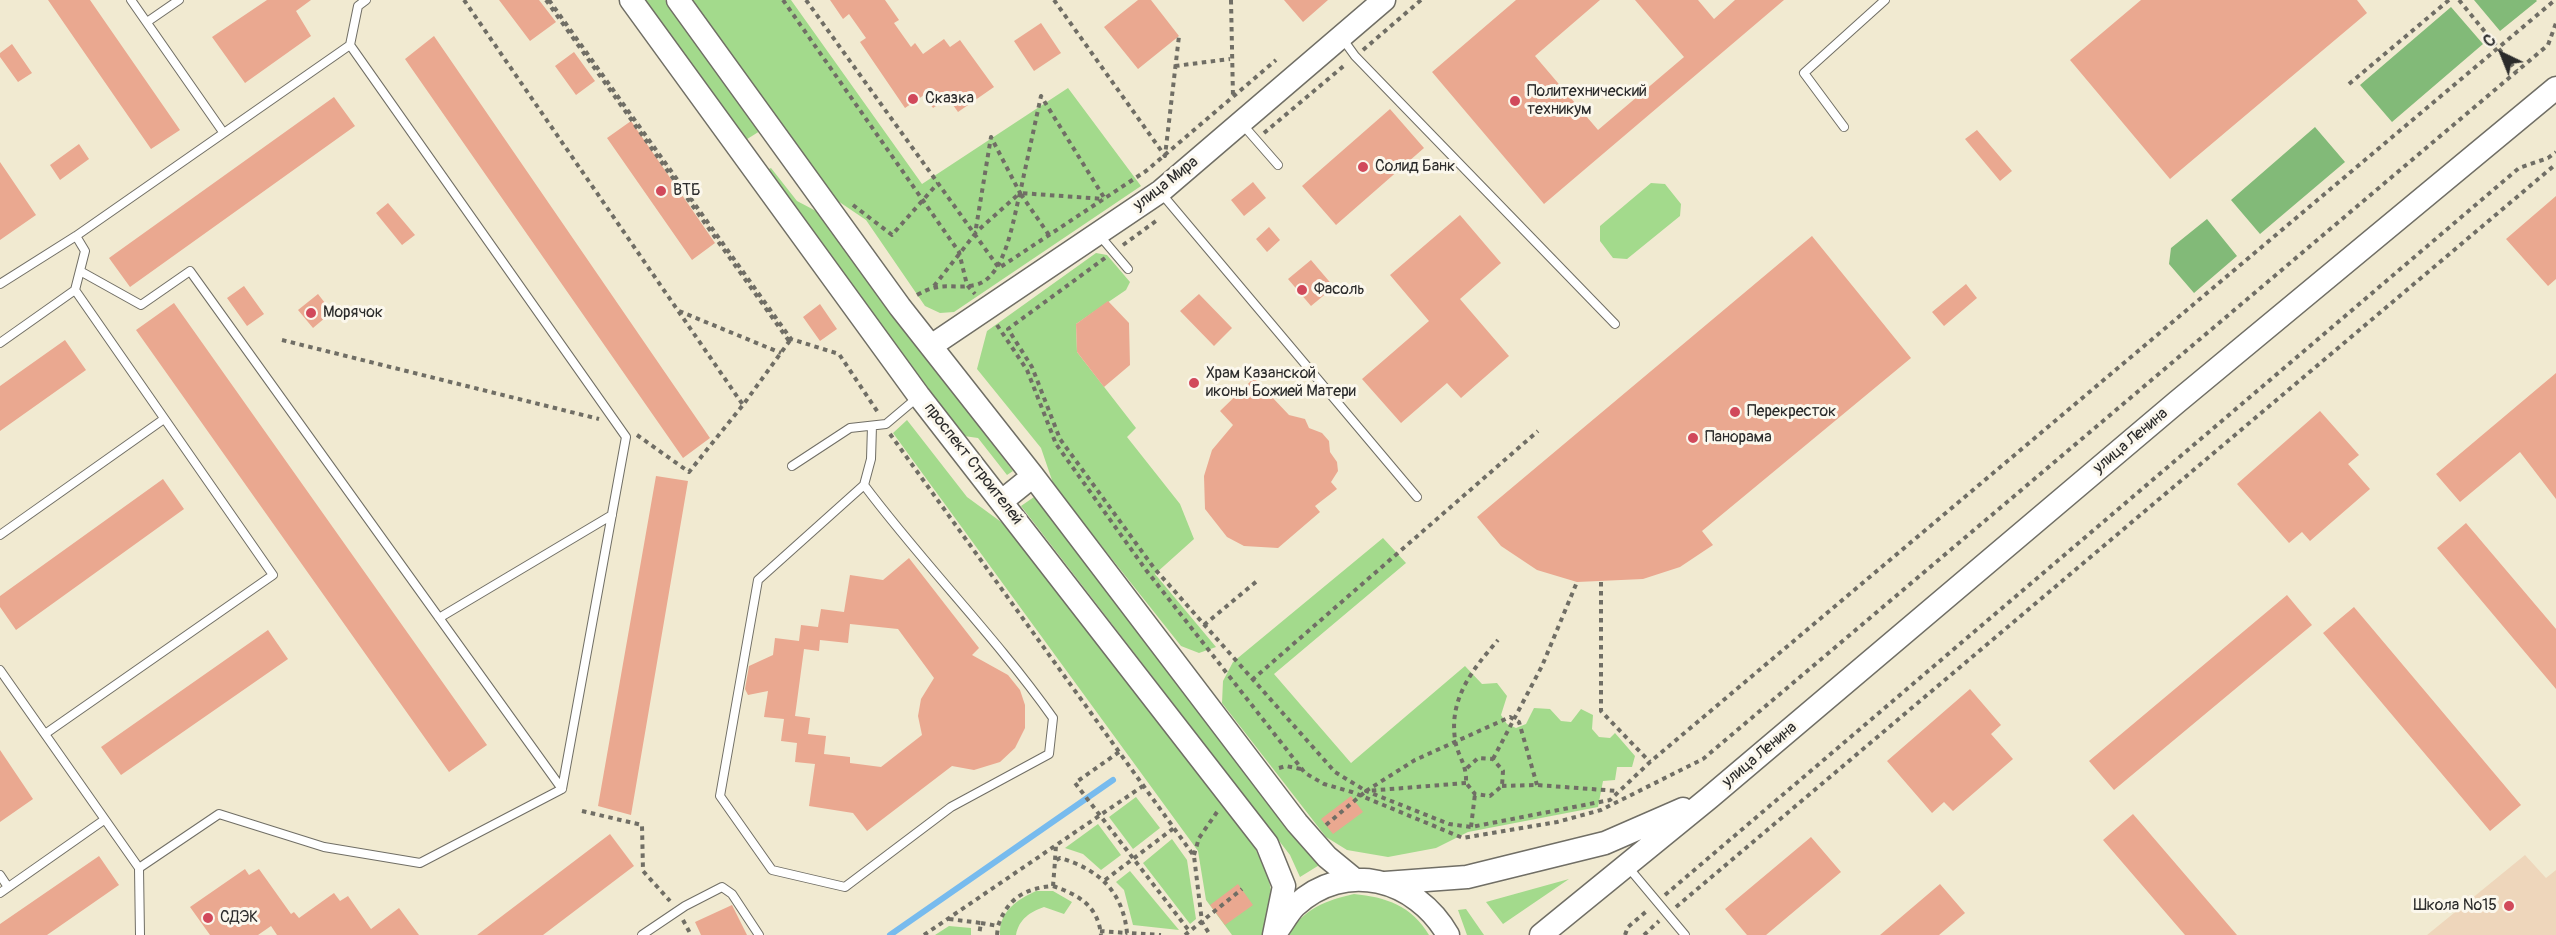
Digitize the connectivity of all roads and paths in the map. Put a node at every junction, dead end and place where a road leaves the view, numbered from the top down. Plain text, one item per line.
1 (131, 0) edge
2 (179, 0) edge
3 (366, 0) edge
4 (464, 0) edge
5 (548, 0) edge
6 (631, 0) edge
7 (678, 0) edge
8 (783, 0) edge
9 (806, 0) edge
10 (1054, 0) edge
11 (1231, 0) edge
12 (1384, 0) edge
13 (1885, 0) edge
14 (2449, 0) edge
15 (2458, 0) edge
16 (2555, 0) edge
17 (147, 22) junction
18 (2556, 23) edge
19 (1179, 36) dead end
20 (1341, 37) junction
21 (350, 45) junction
22 (2497, 47) junction
23 (1230, 59) junction
24 (1276, 60) dead end
25 (1175, 66) junction
26 (2517, 70) junction
27 (2349, 84) dead end
28 (2556, 88) edge
29 (1233, 98) junction
30 (1241, 122) junction
31 (1844, 127) dead end
32 (223, 132) junction
33 (778, 139) junction
34 (2556, 152) edge
35 (1165, 156) junction
36 (747, 159) junction
37 (2556, 164) edge
38 (1278, 165) dead end
39 (938, 183) junction
40 (1161, 192) junction
41 (1020, 194) junction
42 (924, 199) junction
43 (1105, 199) junction
44 (847, 200) dead end
45 (1098, 233) junction
46 (975, 234) junction
47 (1049, 235) junction
48 (76, 236) junction
49 (959, 252) junction
50 (999, 268) junction
51 (1128, 269) dead end
52 (80, 271) junction
53 (0, 284) edge
54 (968, 285) junction
55 (934, 286) junction
56 (75, 290) junction
57 (917, 294) dead end
58 (677, 310) junction
59 (986, 310) junction
60 (1615, 324) dead end
61 (1008, 329) dead end
62 (282, 340) dead end
63 (790, 340) junction
64 (0, 343) edge
65 (931, 346) junction
66 (781, 353) junction
67 (920, 396) junction
68 (743, 405) junction
69 (164, 419) junction
70 (614, 420) junction
71 (886, 424) junction
72 (872, 426) junction
73 (1538, 431) dead end
74 (792, 466) dead end
75 (1033, 476) junction
76 (864, 485) junction
77 (1417, 497) dead end
78 (1002, 501) junction
79 (612, 515) junction
80 (0, 535) edge
81 (1257, 581) dead end
82 (1577, 582) dead end
83 (1601, 582) dead end
84 (439, 618) junction
85 (1204, 625) junction
86 (1498, 640) dead end
87 (0, 670) edge
88 (1252, 680) junction
89 (1515, 720) junction
90 (45, 734) junction
91 (1455, 741) junction
92 (1119, 752) junction
93 (1493, 759) junction
94 (1650, 762) junction
95 (1467, 768) junction
96 (1466, 783) junction
97 (1537, 785) junction
98 (1143, 786) junction
99 (1502, 786) junction
100 (562, 789) junction
101 (1366, 791) junction
102 (1618, 791) junction
103 (1360, 795) junction
104 (1475, 795) junction
105 (1709, 798) junction
106 (582, 811) dead end
107 (1098, 816) junction
108 (104, 820) junction
109 (1326, 825) dead end
110 (1471, 827) junction
111 (1174, 828) junction
112 (1056, 845) junction
113 (1133, 860) junction
114 (1055, 861) junction
115 (1626, 866) junction
116 (138, 868) junction
117 (0, 875) edge
118 (1105, 880) junction
119 (1355, 880) junction
120 (1385, 883) junction
121 (1053, 886) junction
122 (8, 887) junction
123 (1242, 890) dead end
124 (0, 893) edge
125 (1657, 902) junction
126 (679, 910) junction
127 (1667, 914) junction
128 (948, 919) junction
129 (1202, 922) junction
130 (981, 923) junction
131 (998, 926) junction
132 (1190, 932) junction
133 (1100, 933) edge
134 (1127, 933) junction
135 (140, 935) edge
136 (642, 935) edge
137 (691, 935) edge
138 (759, 935) edge
139 (924, 935) edge
140 (979, 935) edge
141 (998, 935) edge
142 (1161, 935) edge
143 (1185, 935) edge
144 (1210, 935) edge
145 (1274, 935) edge
146 (1448, 935) edge
147 (1541, 935) edge
148 (1625, 935) edge
149 (1644, 935) edge
150 (1685, 935) edge

1 - 17 lane
2 - 17 lane
3 - 21 lane
4 - 58 path
5 - 63 path
6 - 36 street, проспект Строителей
7 - 33 street
8 - 42 path
9 - 39 path
10 - 35 path
11 - 23 path
12 - 20 street, улица Мира
13 - 31 lane
14 - 27 path
15 - 22 path
16 - 22 path
17 - 32 lane
18 - 26 path
19 - 25 path
20 - 30 street, улица Мира
20 - 60 lane
21 - 32 lane
21 - 70 lane
22 - 26 path
22 - 94 path
23 - 25 path
23 - 29 path
24 - 29 path
25 - 35 path
26 - 103 path
28 - 105 street, улица Ленина
29 - 35 path
30 - 38 lane
30 - 40 street, улица Мира
32 - 48 lane
33 - 36 street
33 - 65 street
34 - 125 path
35 - 43 path
36 - 67 street, проспект Строителей
37 - 127 path
39 - 42 path
39 - 46 path
40 - 45 street, улица Мира
40 - 77 lane
41 - 43 path
41 - 43 path
41 - 46 path
41 - 46 path
41 - 47 path
41 - 50 path
42 - 44 path
42 - 49 path
43 - 47 path
45 - 51 lane
45 - 59 street, улица Мира
46 - 49 path
46 - 50 path
47 - 50 path
48 - 52 lane
48 - 53 lane
49 - 54 path
49 - 55 path
50 - 54 path
52 - 56 lane
52 - 84 lane
54 - 55 path
54 - 59 path
55 - 57 path
56 - 64 lane
56 - 69 lane
58 - 66 path
58 - 68 path
59 - 65 street, улица Мира
59 - 103 path
61 - 85 path
62 - 70 path
63 - 66 path
63 - 71 path
65 - 75 street
66 - 68 path
67 - 71 lane
67 - 78 street, проспект Строителей
68 - 70 path
69 - 80 lane
69 - 90 lane
70 - 79 lane
71 - 72 lane
71 - 92 path
72 - 74 lane
72 - 76 lane
73 - 88 path
75 - 78 street
75 - 119 street
76 - 76 lane
78 - 145 street, проспект Строителей
79 - 84 lane
79 - 100 lane
81 - 85 path
82 - 89 path
83 - 94 path
84 - 100 lane
85 - 88 path
86 - 91 path
87 - 90 lane
88 - 101 path
89 - 91 path
89 - 93 path
89 - 97 path
90 - 108 lane
91 - 95 path
91 - 101 path
92 - 98 path
92 - 107 path
93 - 95 path
93 - 99 path
94 - 102 path
95 - 96 path
96 - 101 path
96 - 104 path
97 - 99 path
97 - 102 path
98 - 107 path
98 - 111 path
99 - 104 path
100 - 116 lane
101 - 103 path
101 - 110 path
102 - 110 path
103 - 109 path
104 - 110 path
105 - 115 street, улица Ленина
105 - 120 street, улица Ленина
106 - 126 path
107 - 112 path
107 - 113 path
108 - 116 lane
108 - 122 lane
111 - 113 path
111 - 129 path
112 - 114 path
112 - 128 path
113 - 118 path
113 - 132 path
114 - 118 path
114 - 121 path
115 - 125 lane
115 - 147 street, улица Ленина
116 - 135 lane
117 - 122 lane
118 - 134 path
119 - 120 street
119 - 145 street
120 - 146 street
121 - 131 path
121 - 133 path
122 - 124 lane
123 - 129 path
125 - 127 lane
125 - 148 path
126 - 136 lane
126 - 137 path
126 - 138 lane
127 - 149 path
127 - 150 lane
128 - 130 path
128 - 139 path
129 - 132 path
129 - 144 path
130 - 131 path
130 - 140 path
131 - 141 path
132 - 143 path
133 - 134 path
134 - 142 path

